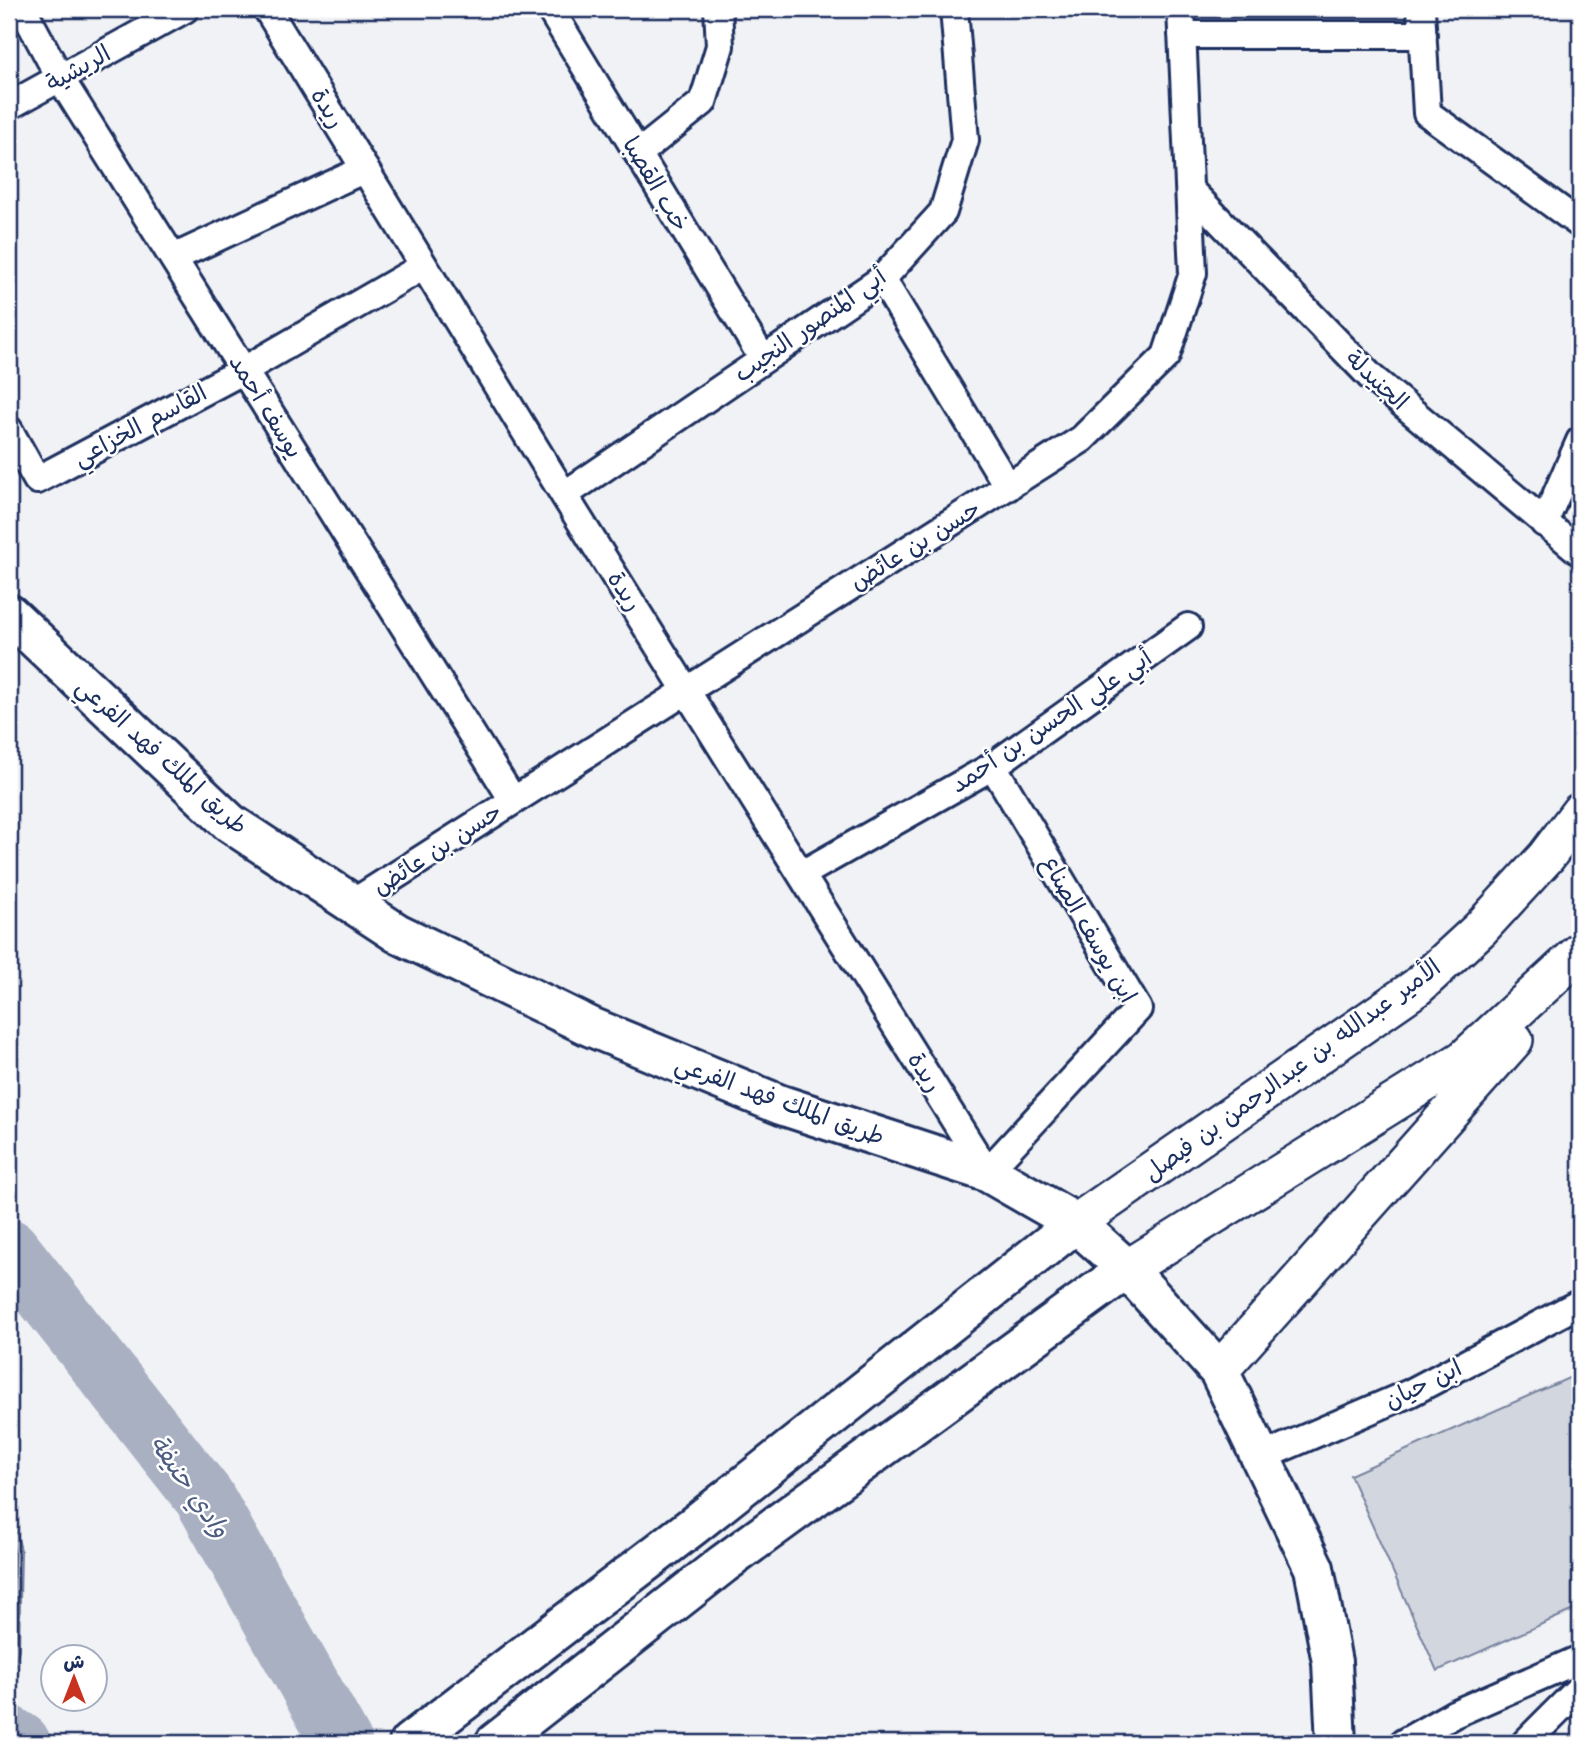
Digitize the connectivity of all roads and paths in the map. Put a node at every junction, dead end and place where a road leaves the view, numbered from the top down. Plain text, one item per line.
1 (23, 9) edge
2 (185, 9) edge
3 (267, 9) edge
4 (550, 9) edge
5 (718, 9) edge
6 (954, 9) edge
7 (1181, 9) edge
8 (1421, 9) edge
9 (1182, 35) junction
10 (1423, 35) junction
11 (60, 78) junction
12 (9, 106) edge
13 (638, 154) junction
14 (365, 169) junction
15 (1189, 190) junction
16 (1580, 224) edge
17 (173, 258) junction
18 (424, 266) junction
19 (882, 279) junction
20 (763, 359) junction
21 (244, 370) junction
22 (9, 430) edge
23 (1580, 441) edge
24 (1008, 486) junction
25 (564, 495) junction
26 (1544, 523) junction
27 (1580, 552) edge
28 (9, 614) edge
29 (1188, 627) dead end
30 (688, 690) junction
31 (993, 766) junction
32 (513, 800) junction
33 (1580, 812) edge
34 (802, 874) junction
35 (351, 904) junction
36 (1580, 952) edge
37 (1580, 966) edge
38 (987, 1172) junction
39 (1076, 1223) junction
40 (1127, 1269) junction
41 (1580, 1303) edge
42 (1219, 1371) junction
43 (1261, 1457) junction
44 (1580, 1659) edge
45 (1580, 1688) edge
46 (409, 1743) edge
47 (495, 1743) edge
48 (1336, 1743) edge
49 (1403, 1743) edge
50 (1525, 1743) edge

1 - 11 street, يوسف أحمد
2 - 11 street, الريشية
3 - 14 street, ريدة
4 - 13 street, خب القصبا
5 - 13 street
6 - 19 street, أبي المنصور النجيب
7 - 9 street, حسن بن عائض
8 - 10 street
9 - 10 street
9 - 15 street, حسن بن عائض
10 - 16 street
11 - 12 street, الريشية
11 - 17 street, يوسف أحمد
13 - 20 street, خب القصبا
14 - 17 street
14 - 18 street, ريدة
15 - 24 street, حسن بن عائض
15 - 26 street, الجنيدلة
17 - 21 street, يوسف أحمد
18 - 21 street, القاسم الخزاعي
18 - 25 street, ريدة
19 - 20 street, أبي المنصور النجيب
19 - 24 street
20 - 25 street, أبي المنصور النجيب
21 - 22 street, القاسم الخزاعي
21 - 32 street, يوسف أحمد
23 - 26 street
24 - 30 street, حسن بن عائض
25 - 30 street, ريدة
26 - 27 street, الجنيدلة
28 - 35 main road, طريق الملك فهد الفرعي
29 - 31 street, أبي علي الحسن بن أحمد
30 - 32 street, حسن بن عائض
30 - 34 street, ريدة
31 - 34 street, أبي علي الحسن بن أحمد
31 - 38 street, ابن يوسف الصناع
32 - 35 street, حسن بن عائض
33 - 39 main road, الأمير عبدالله بن عبدالرحمن بن فيصل
34 - 38 street, ريدة
35 - 38 main road, طريق الملك فهد الفرعي
36 - 40 main road
37 - 42 main road
38 - 39 main road, طريق الملك فهد الفرعي
39 - 40 main road, طريق الملك فهد الفرعي
39 - 46 main road
40 - 42 main road, طريق الملك فهد الفرعي
40 - 47 main road
41 - 43 street, ابن حيان
42 - 43 main road, طريق الملك فهد الفرعي
43 - 48 main road, طريق الملك فهد الفرعي
44 - 49 street
45 - 50 street

